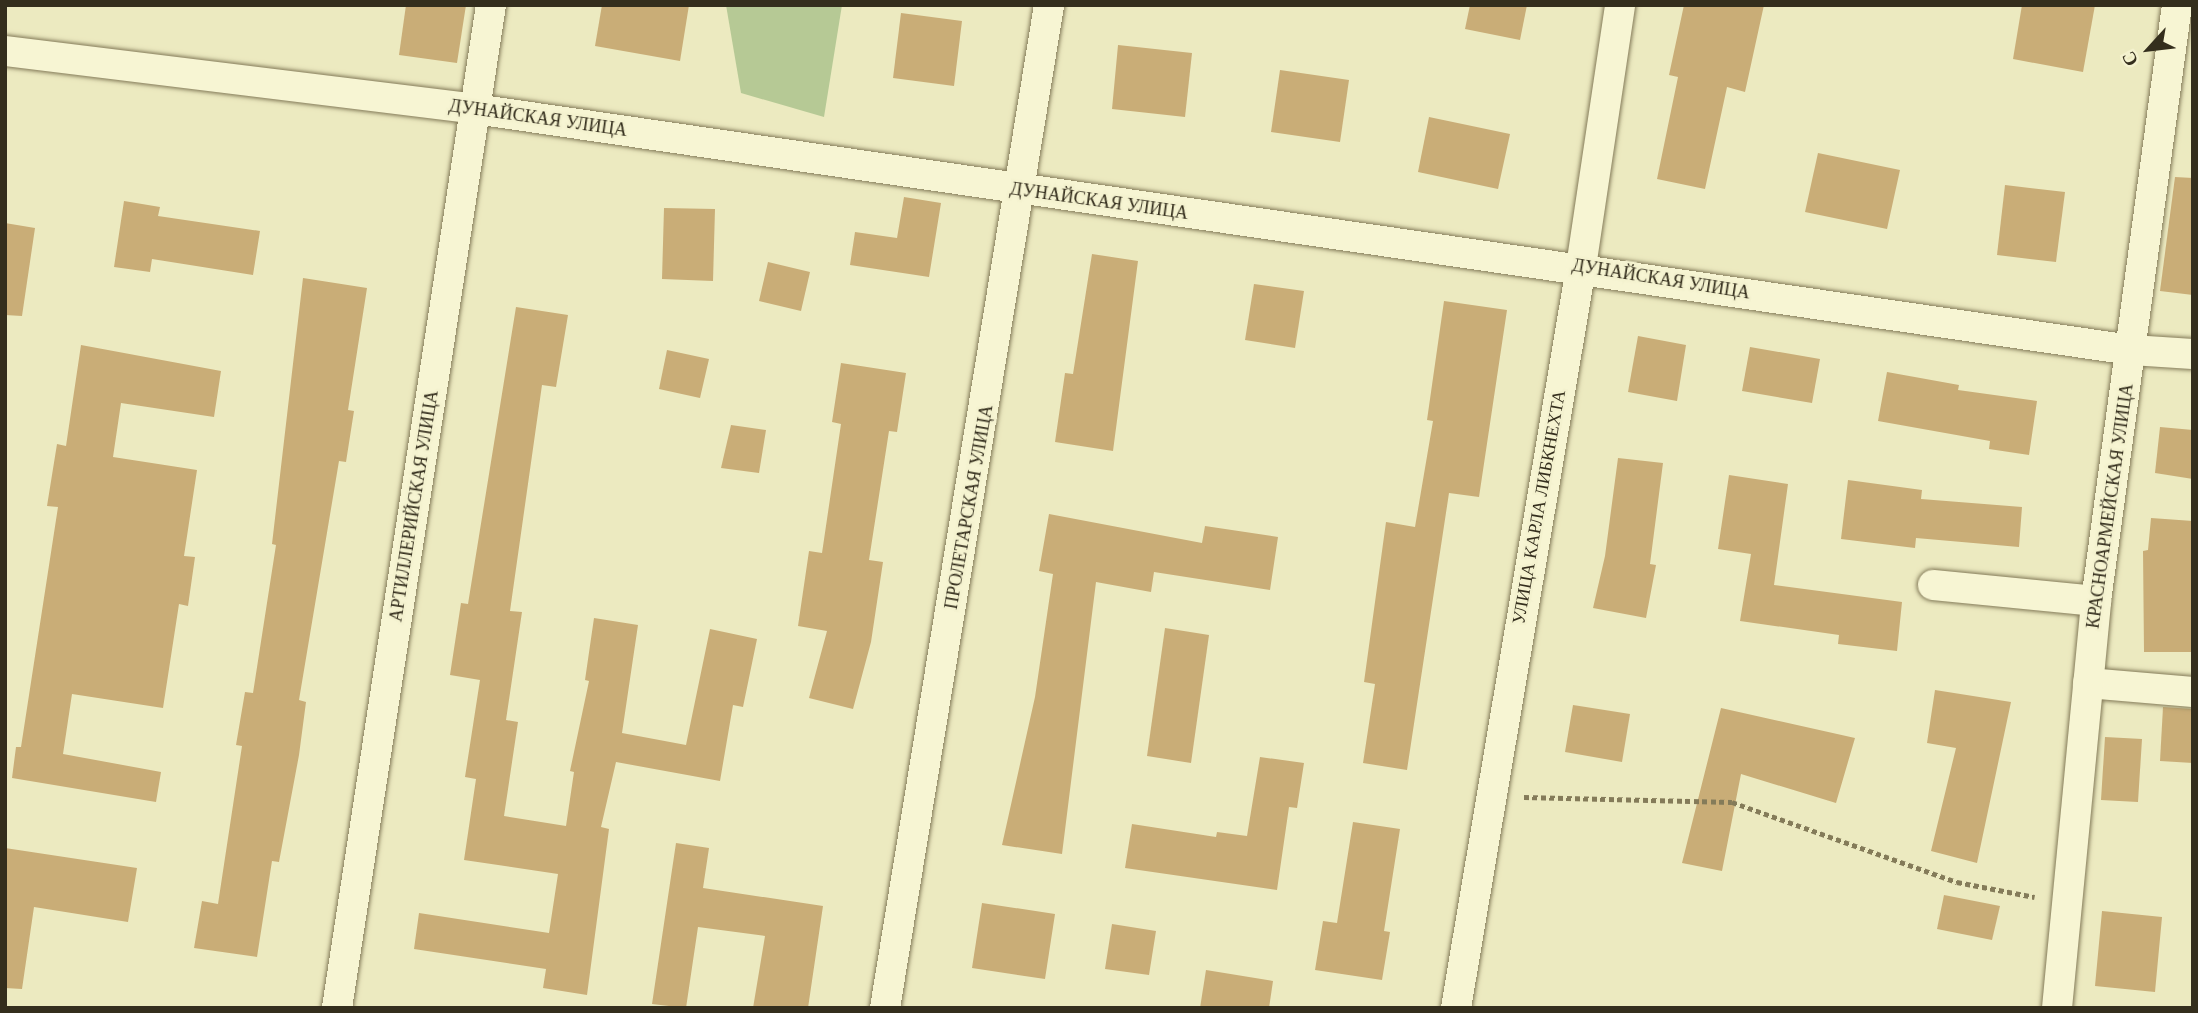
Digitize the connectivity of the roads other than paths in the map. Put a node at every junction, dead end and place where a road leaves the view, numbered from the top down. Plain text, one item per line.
1 (491, 5) edge
2 (1049, 5) edge
3 (1620, 5) edge
4 (2178, 5) edge
5 (5, 51) edge
6 (475, 108) junction
7 (1022, 190) junction
8 (1581, 267) junction
9 (2131, 350) junction
10 (2193, 354) edge
11 (1933, 585) dead end
12 (2096, 601) junction
13 (2088, 683) junction
14 (2193, 692) edge
15 (337, 1008) edge
16 (885, 1008) edge
17 (1456, 1008) edge
18 (2057, 1008) edge

1 - 6 street, АРТИЛЛЕРИЙСКАЯ УЛИЦА
2 - 7 street, ПРОЛЕТАРСКАЯ УЛИЦА
3 - 8 street, УЛИЦА КАРЛА ЛИБКНЕХТА
4 - 9 street, КРАСНОАРМЕЙСКАЯ УЛИЦА
5 - 6 street, ДУНАЙСКАЯ УЛИЦА
6 - 7 street, ДУНАЙСКАЯ УЛИЦА
6 - 15 street, АРТИЛЛЕРИЙСКАЯ УЛИЦА
7 - 8 street, ДУНАЙСКАЯ УЛИЦА
7 - 16 street, ПРОЛЕТАРСКАЯ УЛИЦА
8 - 9 street, ДУНАЙСКАЯ УЛИЦА
8 - 17 street, УЛИЦА КАРЛА ЛИБКНЕХТА
9 - 10 street, ДУНАЙСКАЯ УЛИЦА
9 - 12 street, КРАСНОАРМЕЙСКАЯ УЛИЦА
11 - 12 street
12 - 13 street, КРАСНОАРМЕЙСКАЯ УЛИЦА
13 - 14 street
13 - 18 street, КРАСНОАРМЕЙСКАЯ УЛИЦА

